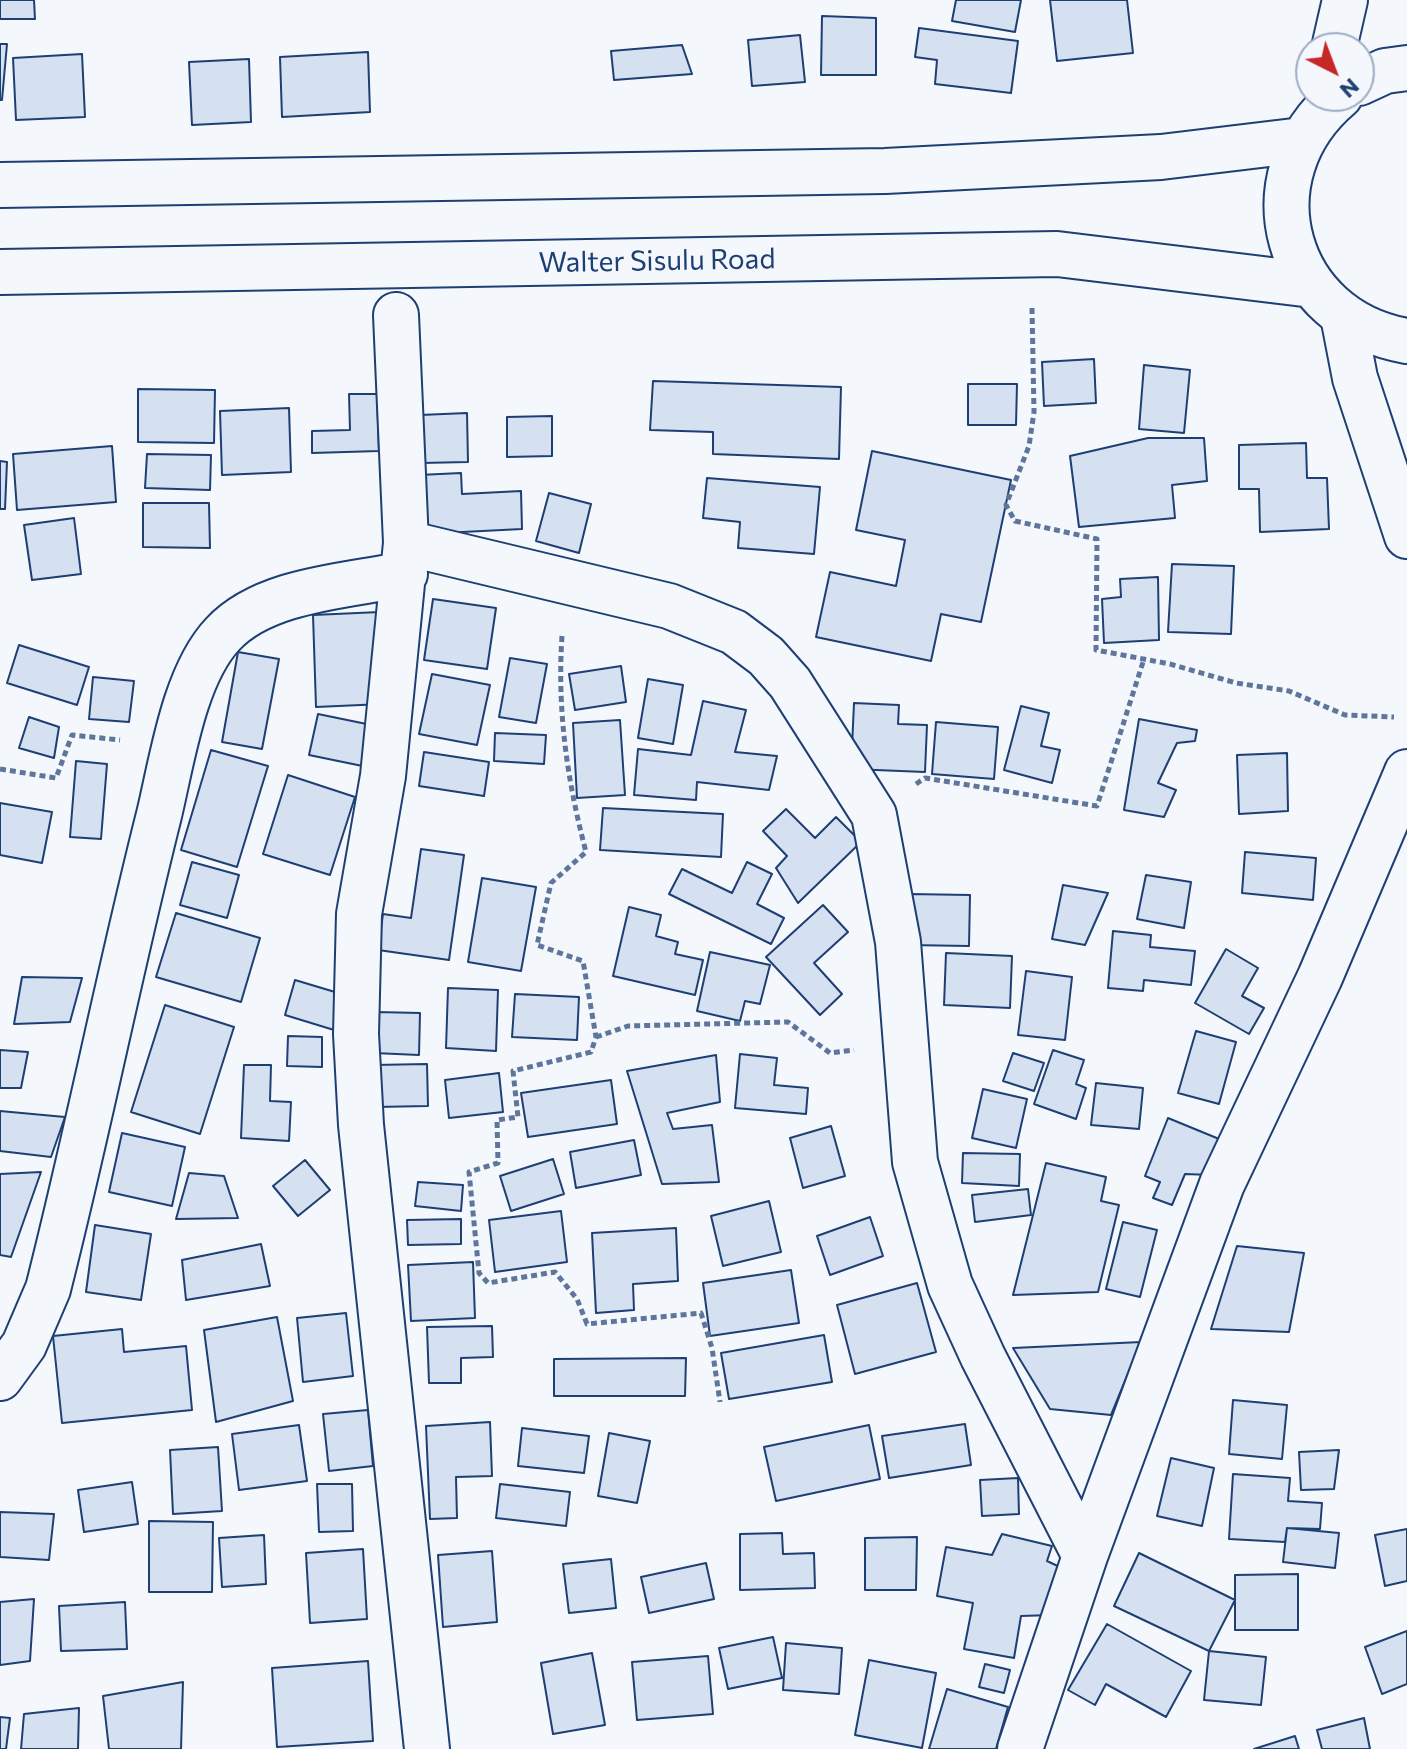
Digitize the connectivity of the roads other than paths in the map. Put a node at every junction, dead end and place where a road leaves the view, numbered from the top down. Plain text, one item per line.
1 (1345, 0) edge
2 (1338, 32) edge
3 (1407, 68) edge
4 (1375, 76) edge
5 (1318, 112) edge
6 (1322, 112) edge
7 (0, 185) edge
8 (0, 272) edge
9 (1312, 285) junction
10 (396, 315) dead end
11 (1343, 316) junction
12 (1407, 341) edge
13 (1407, 536) edge
14 (405, 558) junction
15 (1407, 772) edge
16 (0, 1378) edge
17 (1085, 1556) junction
18 (427, 1749) edge
19 (1020, 1749) edge

1 - 2 street
3 - 4 street
5 - 7 street
6 - 9 street
8 - 9 street, Walter Sisulu Road
9 - 11 street
10 - 14 street
11 - 12 street
11 - 13 street
14 - 16 street
14 - 17 street
14 - 18 street
15 - 17 street
17 - 19 street

